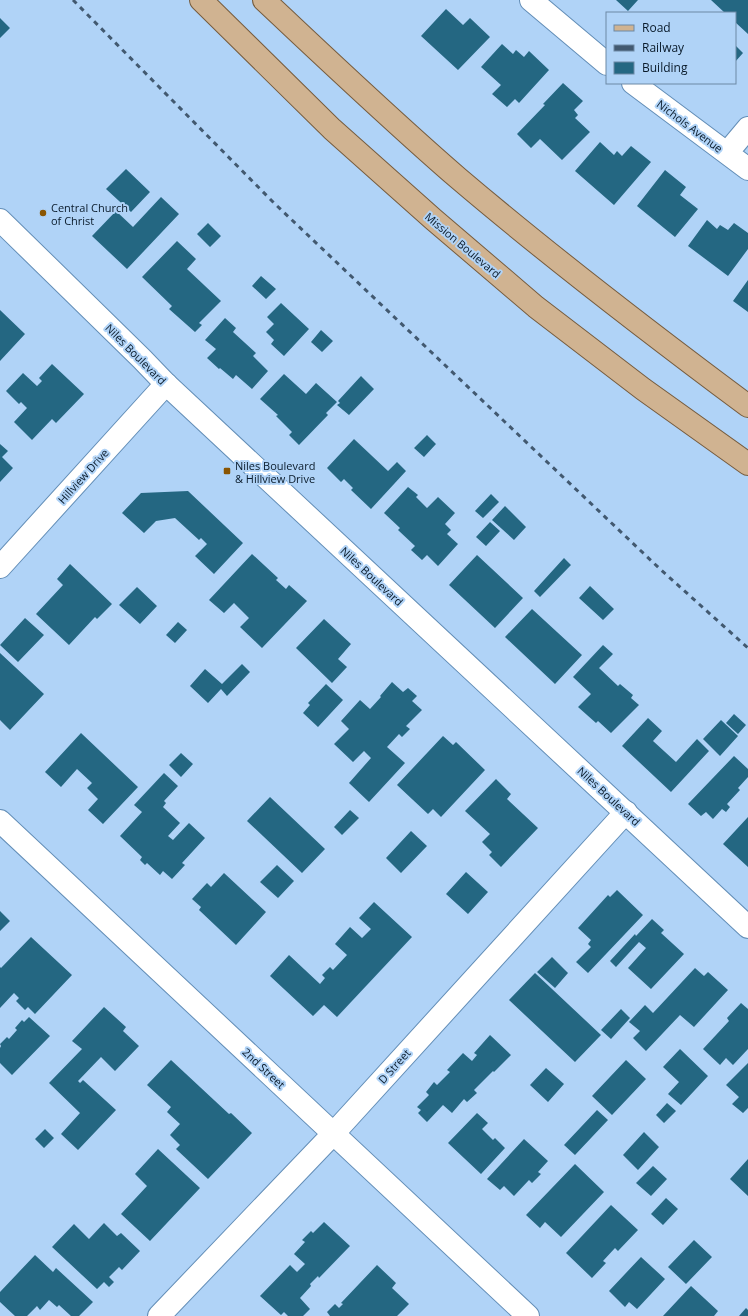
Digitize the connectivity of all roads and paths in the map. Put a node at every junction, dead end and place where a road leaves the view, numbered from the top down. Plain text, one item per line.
1 (201, 0) edge
2 (264, 0) edge
3 (531, 0) edge
4 (606, 63) edge
5 (633, 84) edge
6 (748, 128) edge
7 (727, 153) junction
8 (748, 169) edge
9 (0, 220) edge
10 (166, 384) junction
11 (748, 406) edge
12 (748, 464) edge
13 (0, 567) edge
14 (626, 812) junction
15 (0, 821) edge
16 (748, 927) edge
17 (333, 1134) junction
18 (158, 1316) edge
19 (528, 1316) edge

1 - 12 main road, Mission Boulevard
2 - 11 main road
3 - 4 street
5 - 7 street, Nichols Avenue
6 - 7 street
7 - 8 street, Nichols Avenue
9 - 10 street, Niles Boulevard
10 - 13 street, Hillview Drive
10 - 14 street, Niles Boulevard
14 - 16 street, Niles Boulevard
14 - 17 street, D Street
15 - 17 street, 2nd Street
17 - 18 street, D Street
17 - 19 street, 2nd Street

